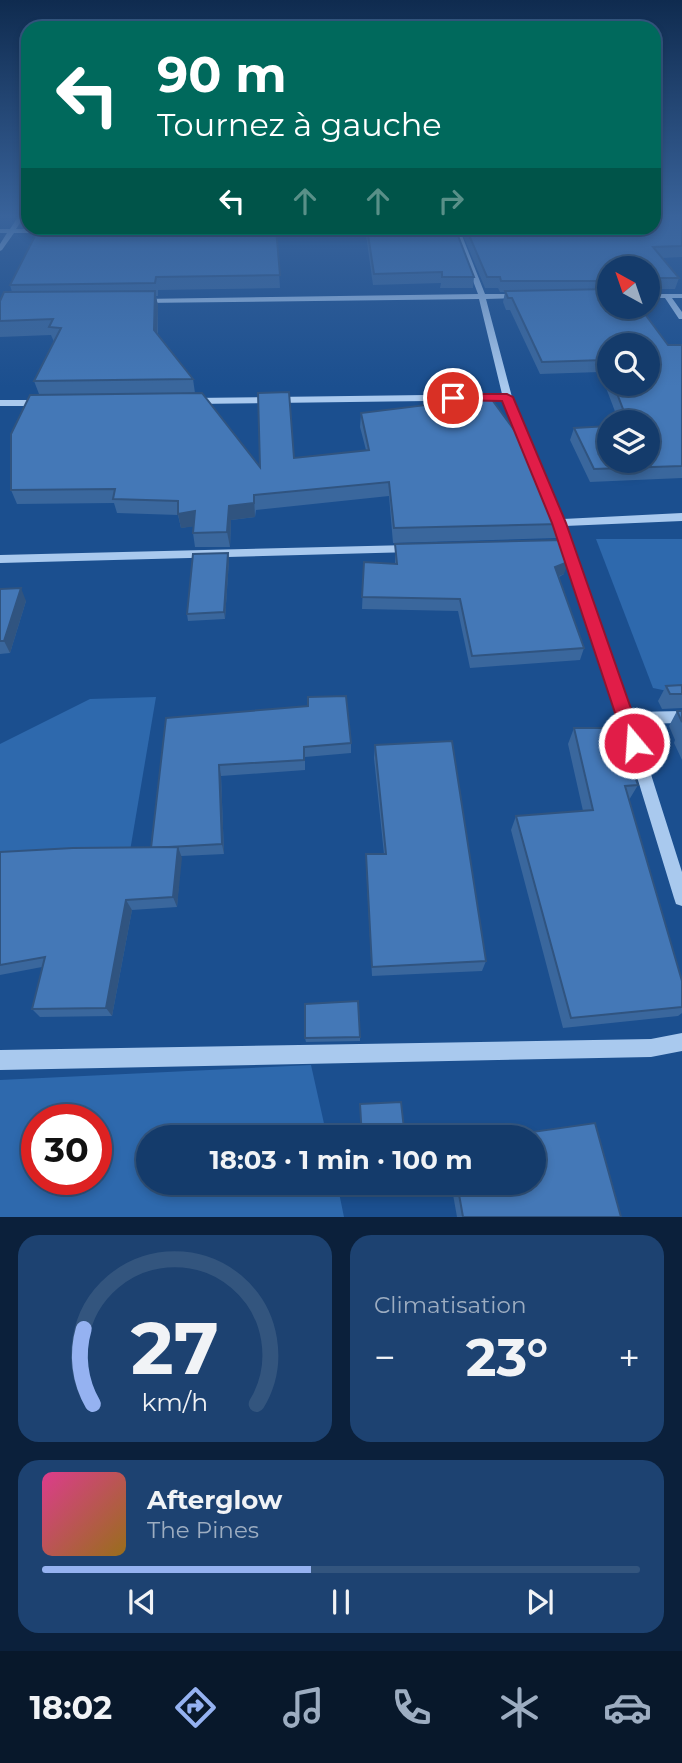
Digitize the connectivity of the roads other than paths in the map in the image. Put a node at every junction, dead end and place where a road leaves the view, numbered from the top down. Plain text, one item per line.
1 (474, 274) edge
2 (482, 296) junction
3 (533, 296) edge
4 (660, 296) edge
5 (667, 296) junction
6 (682, 296) edge
7 (124, 302) edge
8 (682, 317) edge
9 (507, 397) junction
10 (178, 401) edge
11 (0, 403) edge
12 (55, 403) edge
13 (540, 476) edge
14 (550, 500) edge
15 (682, 517) edge
16 (559, 523) junction
17 (428, 548) edge
18 (0, 559) edge
19 (682, 717) edge
20 (626, 718) junction
21 (682, 898) edge
22 (682, 1042) edge
23 (0, 1060) edge

1 - 2 street
2 - 3 street
2 - 7 street
2 - 9 street
4 - 5 street
5 - 6 street
5 - 8 street
9 - 10 street
9 - 13 street
11 - 12 street
14 - 16 street
15 - 16 street
16 - 20 street
17 - 18 street
19 - 20 street
20 - 21 street
22 - 23 street

